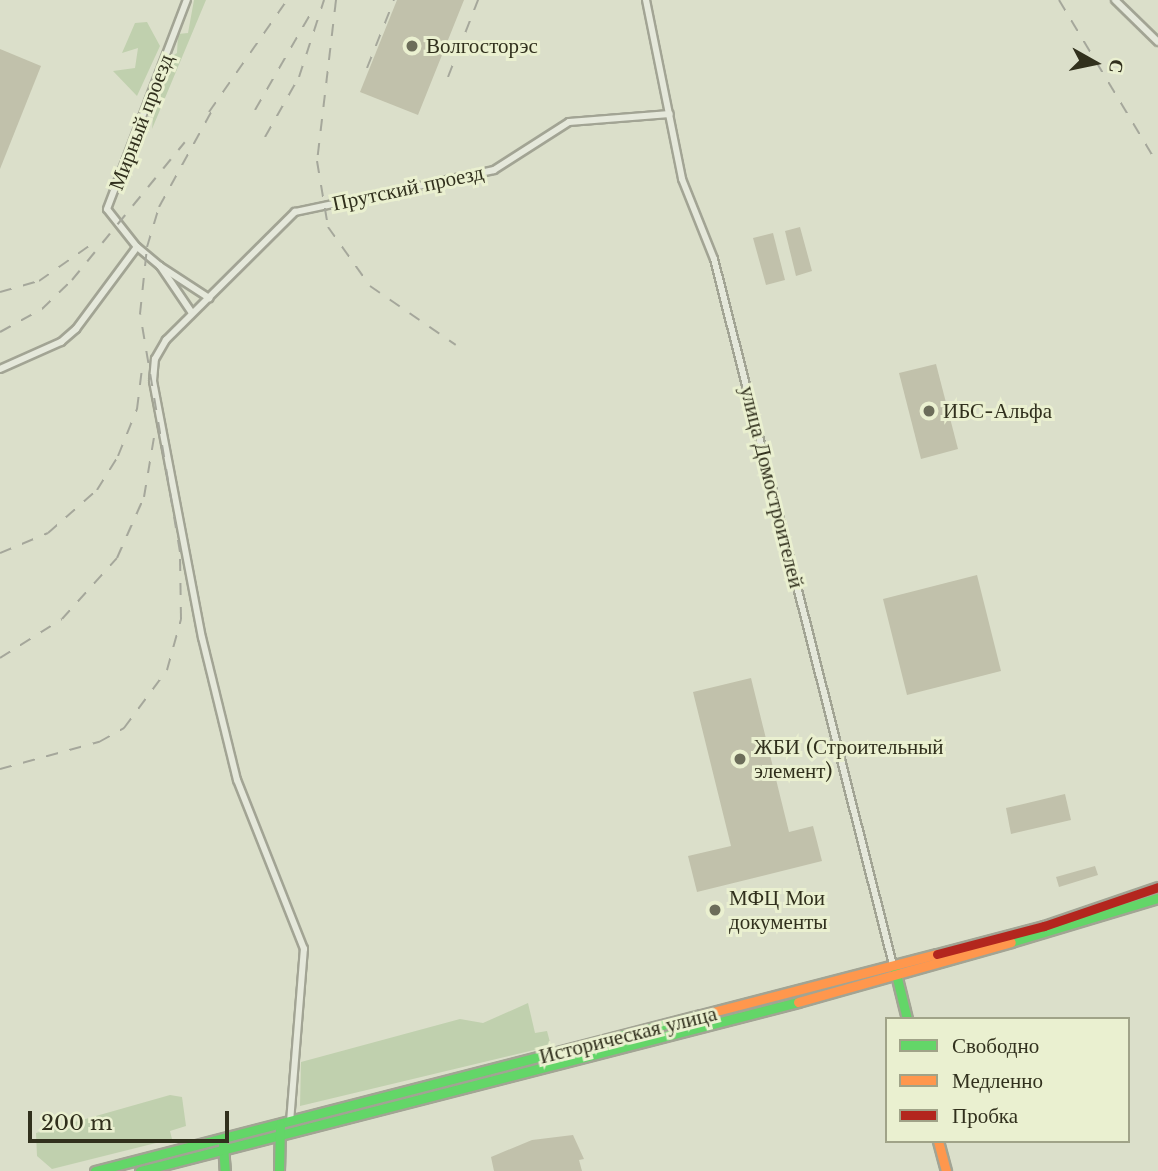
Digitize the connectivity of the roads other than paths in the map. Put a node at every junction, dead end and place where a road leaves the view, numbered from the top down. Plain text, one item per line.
1 (187, 0) edge
2 (646, 0) edge
3 (1115, 0) edge
4 (1158, 42) edge
5 (670, 114) junction
6 (137, 247) junction
7 (160, 266) junction
8 (209, 298) junction
9 (192, 313) junction
10 (0, 369) edge
11 (1158, 887) edge
12 (1158, 898) edge
13 (893, 965) junction
14 (896, 976) junction
15 (906, 1017) edge
16 (290, 1122) junction
17 (280, 1124) junction
18 (282, 1135) junction
19 (223, 1138) junction
20 (939, 1143) edge
21 (224, 1150) junction
22 (95, 1171) edge
23 (140, 1171) edge
24 (225, 1171) edge
25 (279, 1171) edge
26 (946, 1171) edge

1 - 6 street, Мирный проезд
2 - 5 street, улица Домостроителей
3 - 4 street
5 - 8 street, Прутский проезд
5 - 13 street, улица Домостроителей
6 - 7 street, Мирный проезд
6 - 10 street
7 - 8 street
7 - 9 street
8 - 9 street, Прутский проезд
9 - 16 street, Прутский проезд
11 - 13 main road, Историческая улица
12 - 14 main road, Историческая улица
13 - 14 main road, улица Домостроителей
13 - 16 main road, Историческая улица
14 - 15 main road, улица Домостроителей
14 - 18 main road, Историческая улица
16 - 17 main road, Историческая улица
17 - 18 main road
17 - 19 main road, Историческая улица
18 - 21 main road, Историческая улица
18 - 25 main road
19 - 21 main road
19 - 22 main road, Историческая улица
20 - 26 main road
21 - 23 main road, Историческая улица
21 - 24 main road

